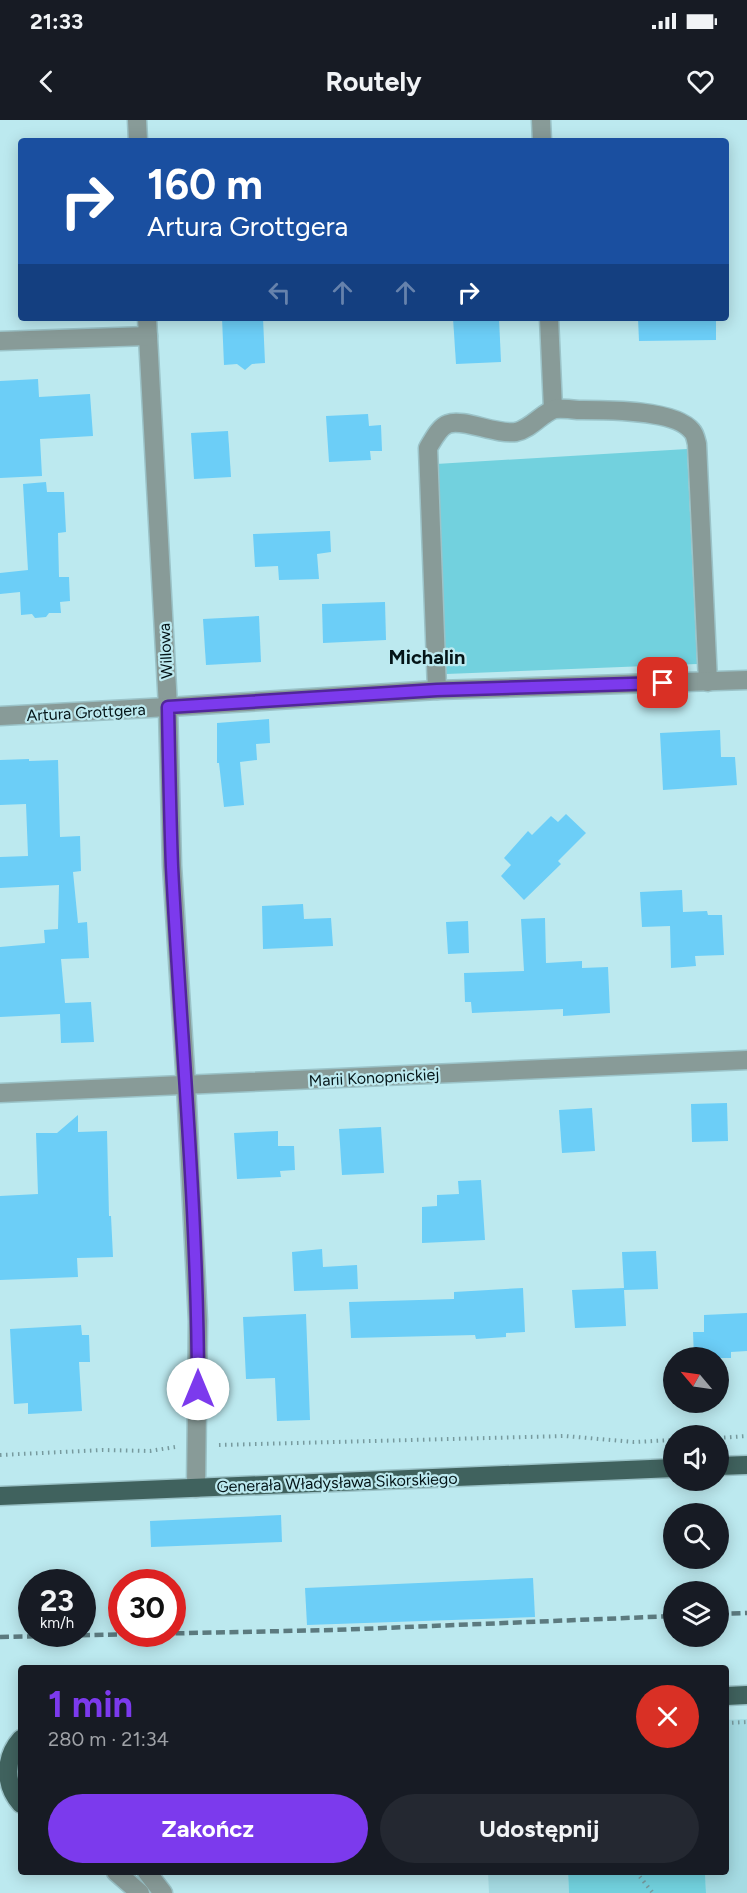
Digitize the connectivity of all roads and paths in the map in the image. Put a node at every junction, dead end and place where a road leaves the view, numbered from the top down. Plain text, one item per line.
1 (137, 120) edge
2 (541, 120) edge
3 (138, 138) edge
4 (542, 138) edge
5 (549, 321) edge
6 (148, 327) edge
7 (0, 341) edge
8 (553, 410) junction
9 (747, 680) edge
10 (708, 682) junction
11 (437, 690) junction
12 (168, 707) junction
13 (0, 716) edge
14 (747, 1060) edge
15 (186, 1085) junction
16 (0, 1093) edge
17 (747, 1436) edge
18 (729, 1437) edge
19 (663, 1441) edge
20 (197, 1446) junction
21 (0, 1455) edge
22 (747, 1464) edge
23 (729, 1465) edge
24 (663, 1468) edge
25 (196, 1488) junction
26 (0, 1496) edge
27 (747, 1695) edge
28 (729, 1696) edge
29 (729, 1722) edge
30 (747, 1722) edge
31 (13, 1741) edge
32 (4, 1777) edge
33 (18, 1800) edge
34 (119, 1875) edge
35 (149, 1875) edge
36 (638, 1875) edge
37 (140, 1893) edge
38 (163, 1893) edge
39 (653, 1893) edge

1 - 3 street
2 - 4 street
5 - 8 street
6 - 7 street
6 - 12 street, Willowa
8 - 10 street
8 - 11 street
9 - 10 street, Artura Grottgera
10 - 11 street, Artura Grottgera
11 - 12 street, Artura Grottgera
12 - 13 street, Artura Grottgera
12 - 15 street, Willowa
14 - 15 street, Marii Konopnickiej
15 - 16 street, Marii Konopnickiej
15 - 20 street, Willowa
17 - 18 path
19 - 20 path
20 - 21 path
20 - 25 street, Willowa
22 - 23 main road
24 - 25 main road, Generała Władysława Sikorskiego
25 - 26 main road, Generała Władysława Sikorskiego
27 - 28 main road
29 - 30 path
31 - 32 main road
32 - 33 main road
34 - 37 street
35 - 38 street
36 - 39 path

